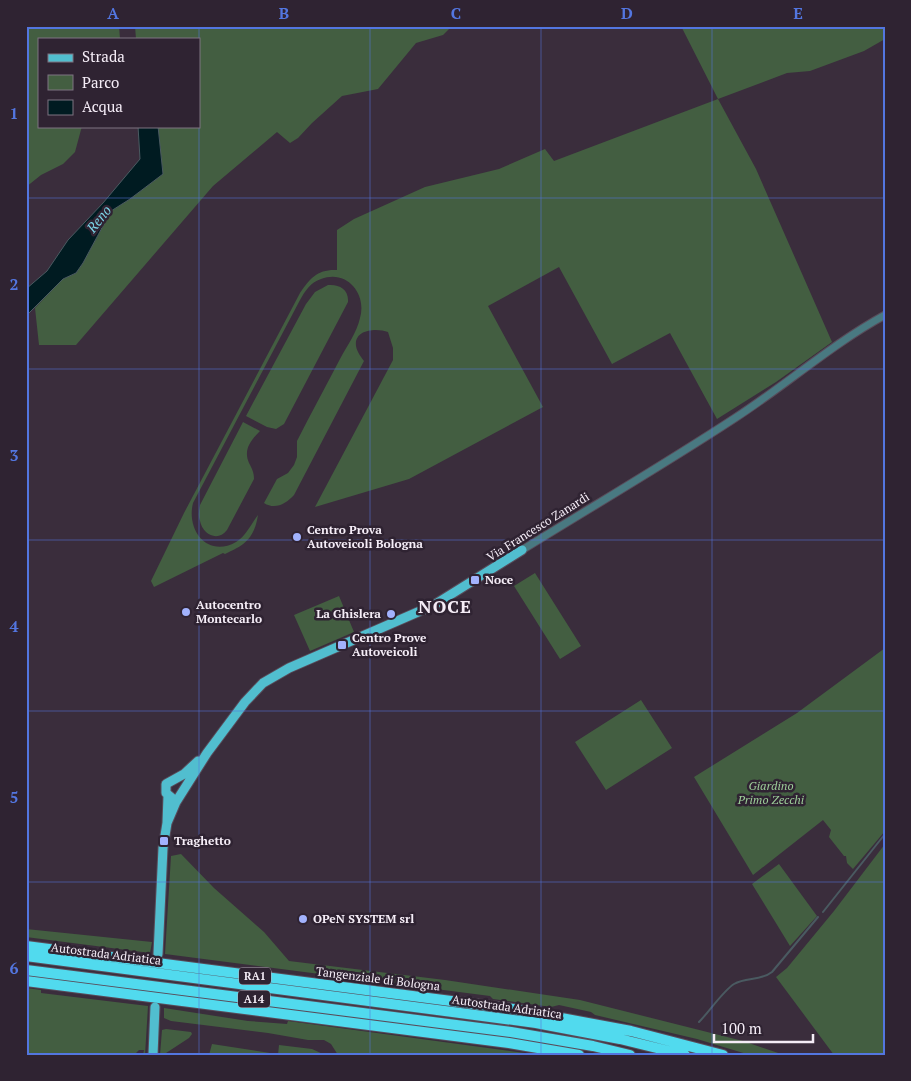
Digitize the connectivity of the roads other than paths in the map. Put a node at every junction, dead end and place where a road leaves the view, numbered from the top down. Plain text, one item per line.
1 (885, 315) edge
2 (522, 550) joint
3 (207, 753) junction
4 (173, 780) junction
5 (181, 793) junction
6 (168, 796) junction
7 (167, 823) junction
8 (26, 946) edge
9 (158, 954) dead end
10 (26, 956) edge
11 (26, 970) edge
12 (26, 981) edge
13 (155, 1007) dead end
14 (152, 1055) edge
15 (579, 1055) edge
16 (630, 1055) edge
17 (685, 1055) edge
18 (723, 1055) edge

1 - 2 street, Via Francesco Zanardi
2 - 3 main road, Via Francesco Zanardi
3 - 4 main road, Via Francesco Zanardi
3 - 5 main road, Via Francesco Zanardi
4 - 5 main road
4 - 6 main road
5 - 6 main road
5 - 7 main road, Via Francesco Zanardi
6 - 7 main road, Via Francesco Zanardi
7 - 9 main road, Via Francesco Zanardi
8 - 18 highway, Tangenziale di Bologna / RA1
10 - 17 highway, Autostrada Adriatica / A14
11 - 16 highway, Autostrada Adriatica / A14
12 - 15 highway
13 - 14 main road

